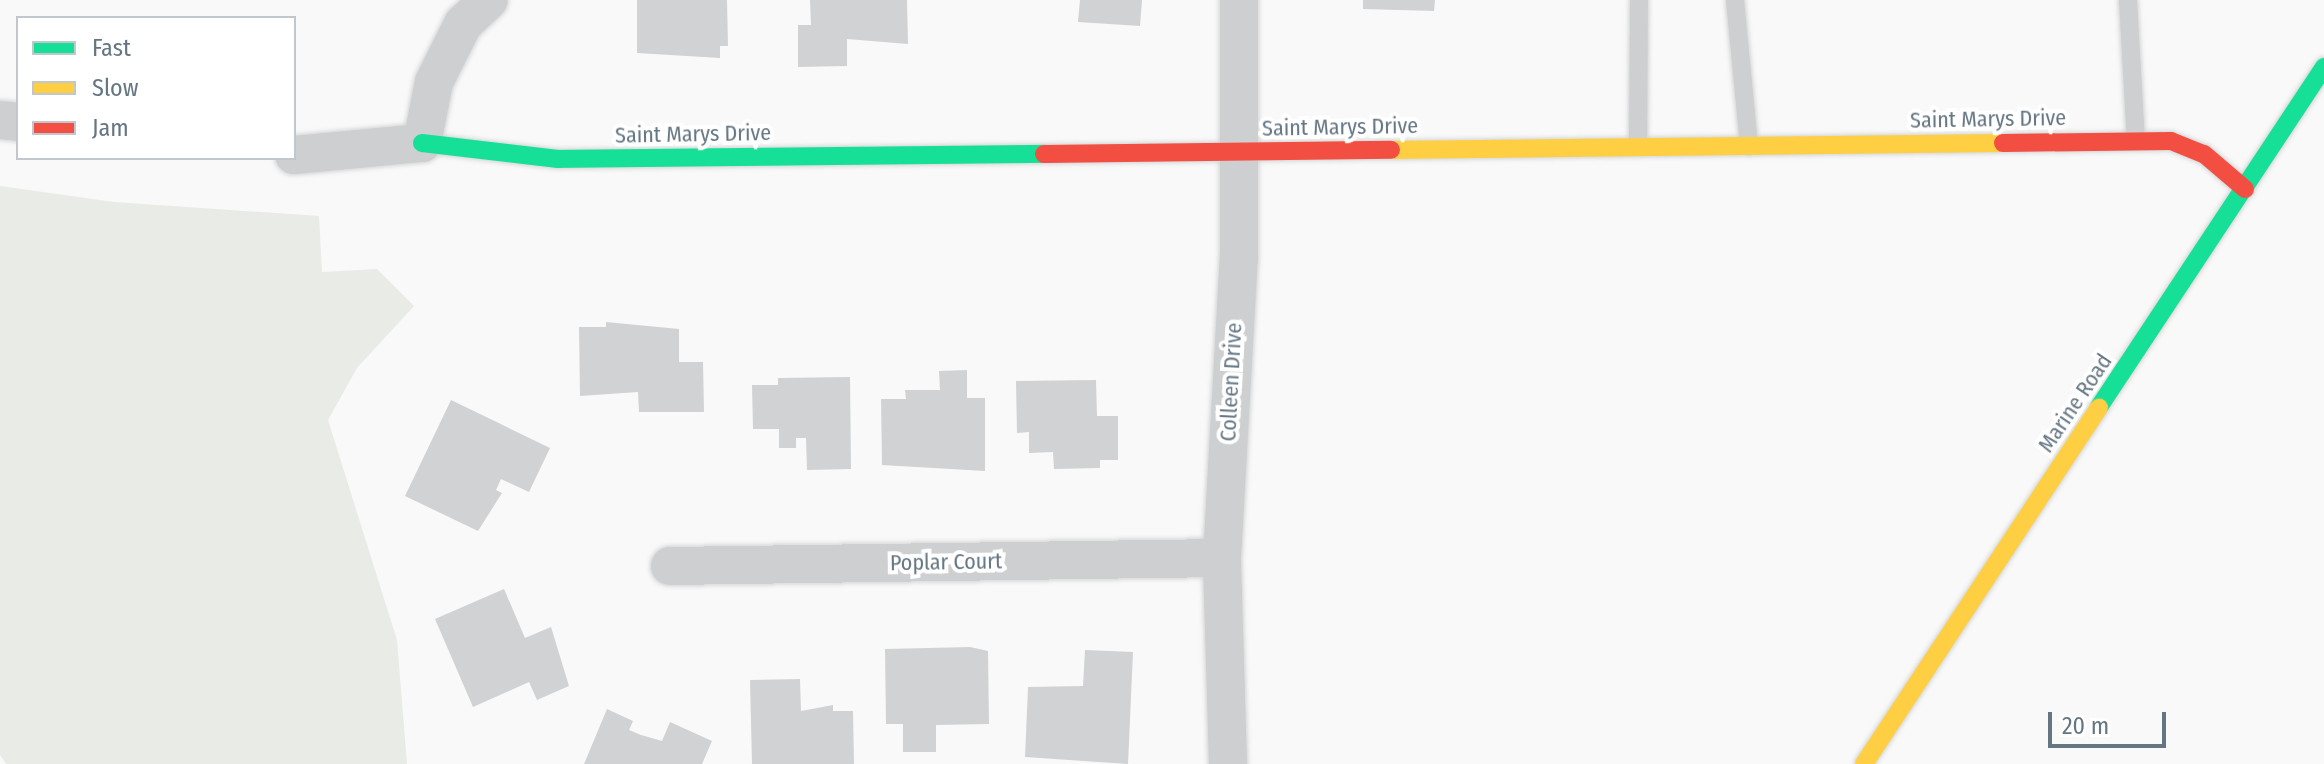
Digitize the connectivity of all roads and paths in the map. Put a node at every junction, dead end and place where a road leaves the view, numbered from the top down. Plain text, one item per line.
1 (489, 0) edge
2 (1239, 0) edge
3 (1639, 0) edge
4 (1735, 0) edge
5 (2128, 0) edge
6 (2324, 67) edge
7 (2136, 141) junction
8 (422, 143) junction
9 (1749, 146) junction
10 (1638, 147) junction
11 (1237, 152) junction
12 (296, 155) edge
13 (2245, 189) junction
14 (1222, 558) junction
15 (670, 566) dead end
16 (1228, 764) edge
17 (1864, 764) edge

1 - 8 street
2 - 11 street, Colleen Drive
3 - 10 lane
4 - 9 lane
5 - 7 lane
6 - 13 street, Marine Road
7 - 9 street, Saint Marys Drive
7 - 13 street, Saint Marys Drive
8 - 11 street, Saint Marys Drive
8 - 12 street
9 - 10 street, Saint Marys Drive
10 - 11 street, Saint Marys Drive
11 - 14 street, Colleen Drive
13 - 17 street, Marine Road
14 - 15 street, Poplar Court
14 - 16 street, Colleen Drive

